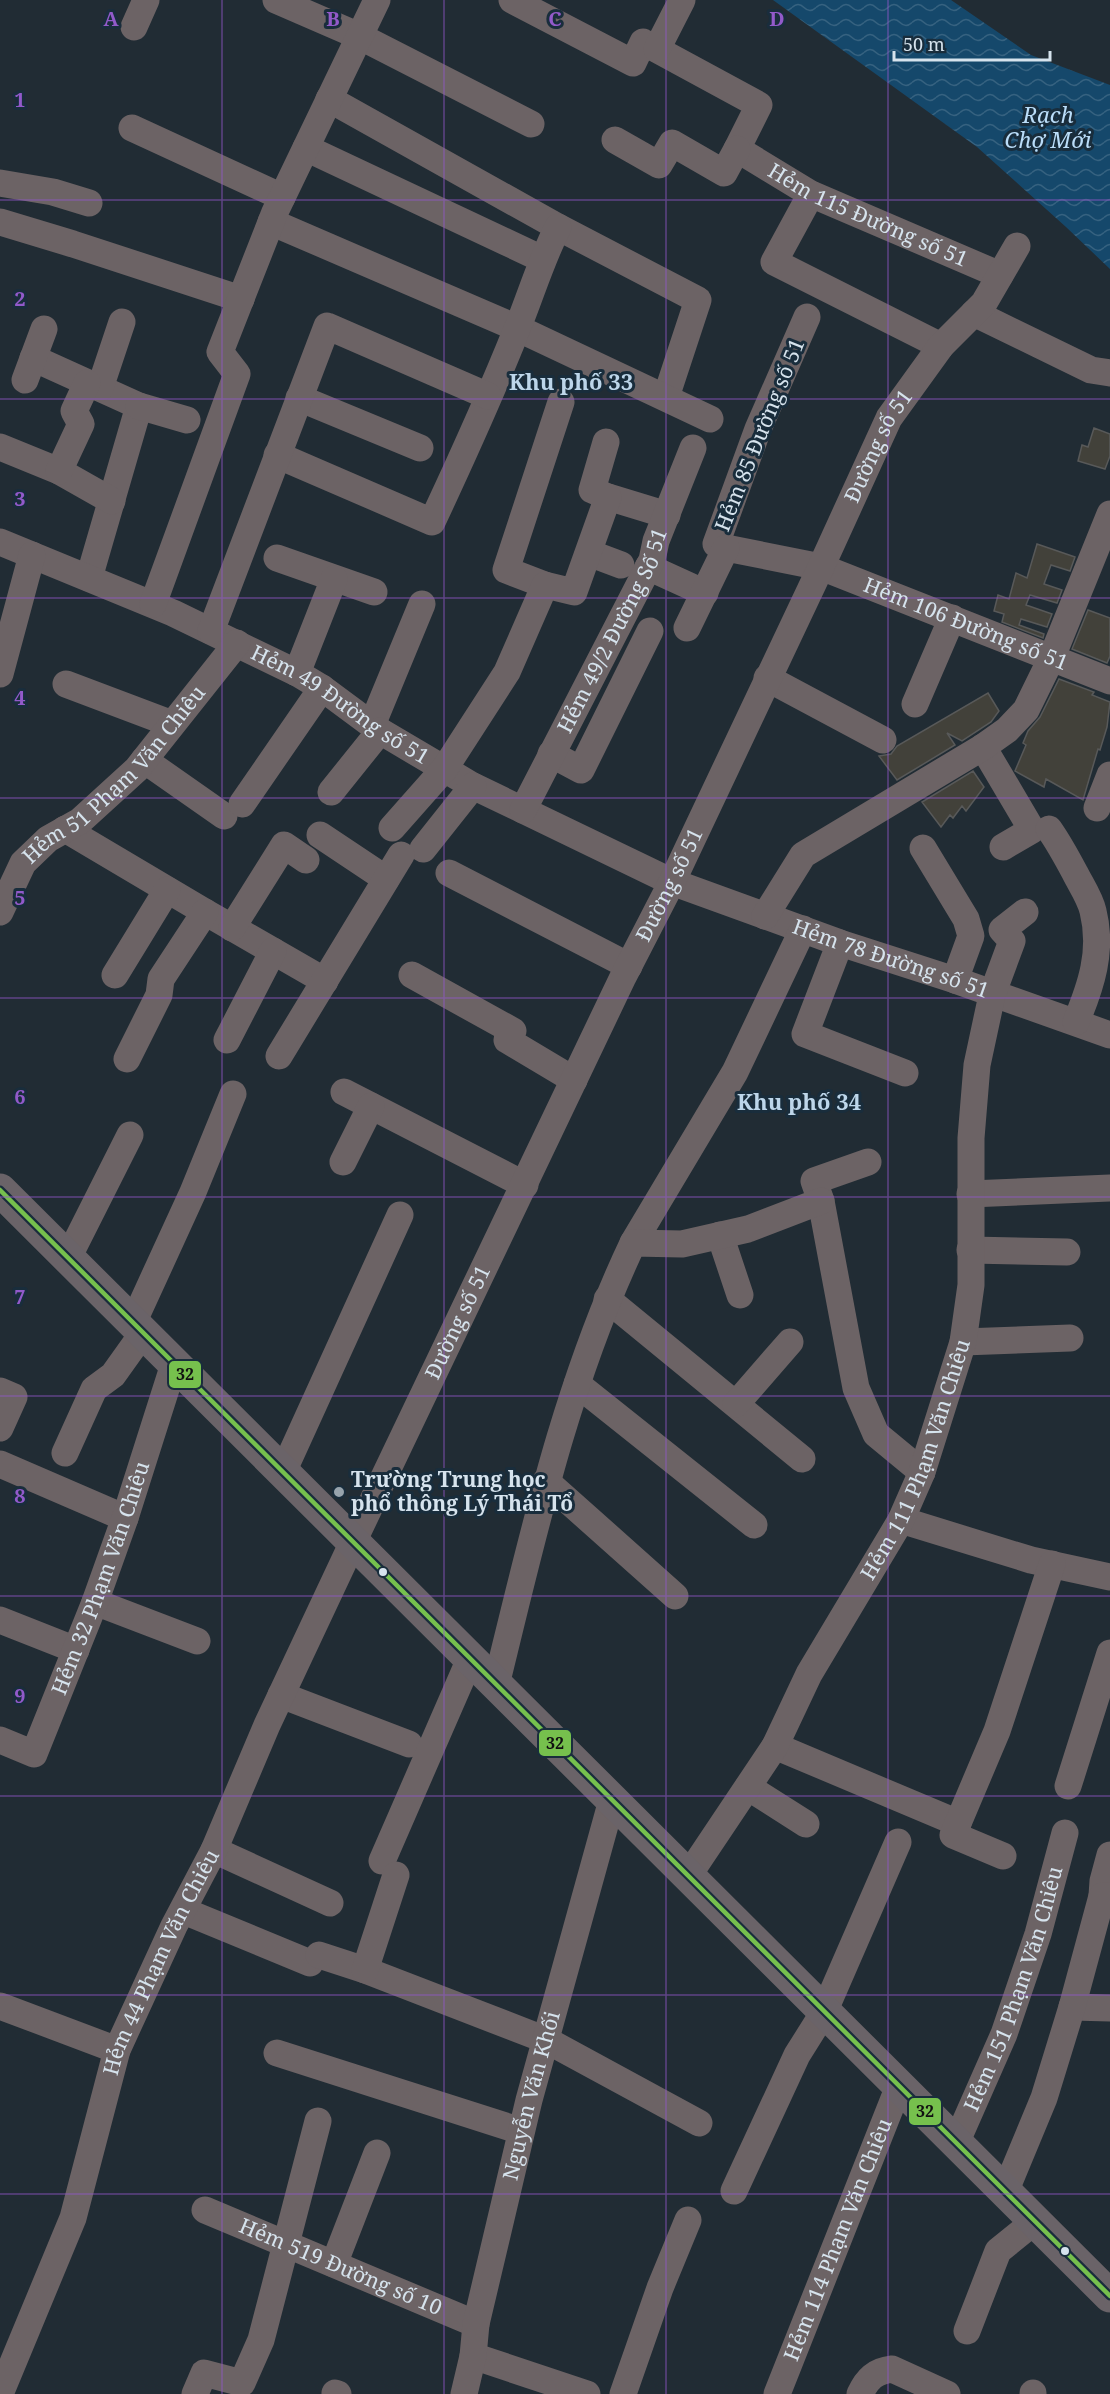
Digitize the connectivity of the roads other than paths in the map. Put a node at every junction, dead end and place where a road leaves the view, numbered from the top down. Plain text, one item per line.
1 (146, 0) edge
2 (276, 0) edge
3 (377, 0) edge
4 (512, 0) edge
5 (682, 0) edge
6 (134, 27) dead end
7 (359, 36) junction
8 (657, 49) junction
9 (329, 99) junction
10 (531, 123) dead end
11 (132, 128) dead end
12 (615, 140) dead end
13 (306, 148) junction
14 (737, 149) junction
15 (0, 183) edge
16 (811, 194) junction
17 (282, 197) junction
18 (89, 203) dead end
19 (0, 222) edge
20 (271, 222) junction
21 (558, 227) junction
22 (1017, 246) dead end
23 (542, 259) junction
24 (1000, 275) junction
25 (241, 299) junction
26 (974, 313) junction
27 (807, 317) dead end
28 (122, 321) dead end
29 (517, 328) junction
30 (44, 329) dead end
31 (941, 346) junction
32 (1110, 373) edge
33 (93, 386) junction
34 (488, 396) junction
35 (666, 397) junction
36 (299, 398) junction
37 (561, 402) dead end
38 (139, 406) junction
39 (710, 419) dead end
40 (188, 420) dead end
41 (606, 442) dead end
42 (0, 447) edge
43 (420, 448) dead end
44 (693, 448) dead end
45 (277, 455) junction
46 (59, 471) junction
47 (608, 497) junction
48 (112, 501) junction
49 (1110, 514) edge
50 (667, 515) junction
51 (0, 542) edge
52 (726, 548) junction
53 (589, 553) junction
54 (32, 555) junction
55 (277, 558) dead end
56 (621, 565) dead end
57 (648, 567) junction
58 (821, 567) junction
59 (89, 578) junction
60 (334, 579) junction
61 (545, 585) junction
62 (374, 592) dead end
63 (705, 593) junction
64 (153, 604) junction
65 (422, 604) dead end
66 (952, 618) junction
67 (687, 628) dead end
68 (211, 631) junction
69 (650, 632) dead end
70 (237, 643) junction
71 (1052, 657) junction
72 (297, 673) junction
73 (0, 674) edge
74 (767, 678) junction
75 (1110, 681) edge
76 (66, 684) dead end
77 (322, 688) junction
78 (915, 704) dead end
79 (172, 724) junction
80 (376, 728) junction
81 (883, 740) dead end
82 (983, 747) junction
83 (551, 754) junction
84 (144, 760) junction
85 (445, 768) junction
86 (1110, 775) edge
87 (472, 786) junction
88 (332, 792) dead end
89 (1097, 808) dead end
90 (523, 810) junction
91 (392, 828) dead end
92 (66, 829) junction
93 (1049, 829) dead end
94 (320, 835) dead end
95 (1003, 847) dead end
96 (923, 848) dead end
97 (306, 860) dead end
98 (8, 871) edge
99 (449, 873) dead end
100 (386, 879) junction
101 (672, 882) junction
102 (167, 890) junction
103 (0, 912) edge
104 (205, 912) junction
105 (1025, 912) dead end
106 (765, 916) junction
107 (232, 928) junction
108 (803, 928) junction
109 (840, 944) junction
110 (273, 951) junction
111 (629, 966) junction
112 (115, 975) dead end
113 (412, 975) dead end
114 (955, 980) junction
115 (325, 981) junction
116 (992, 995) junction
117 (1076, 1022) junction
118 (1110, 1035) edge
119 (227, 1040) dead end
120 (279, 1056) dead end
121 (127, 1059) dead end
122 (905, 1073) dead end
123 (574, 1080) junction
124 (344, 1092) dead end
125 (233, 1094) dead end
126 (371, 1106) junction
127 (130, 1135) dead end
128 (343, 1162) dead end
129 (868, 1162) dead end
130 (525, 1185) junction
131 (1110, 1188) edge
132 (970, 1194) junction
133 (2, 1200) edge
134 (821, 1201) junction
135 (400, 1215) dead end
136 (720, 1235) junction
137 (633, 1243) junction
138 (970, 1250) junction
139 (1067, 1252) dead end
140 (68, 1258) junction
141 (740, 1295) dead end
142 (607, 1299) junction
143 (138, 1328) junction
144 (1070, 1338) dead end
145 (790, 1342) dead end
146 (963, 1342) junction
147 (174, 1364) junction
148 (577, 1384) junction
149 (0, 1391) edge
150 (736, 1404) junction
151 (0, 1428) edge
152 (65, 1454) dead end
153 (802, 1459) dead end
154 (0, 1464) edge
155 (283, 1472) junction
156 (922, 1472) junction
157 (546, 1481) junction
158 (125, 1518) junction
159 (901, 1520) junction
160 (754, 1525) dead end
161 (353, 1542) junction
162 (1053, 1564) junction
163 (1110, 1577) edge
164 (675, 1596) dead end
165 (95, 1602) junction
166 (0, 1620) edge
167 (197, 1641) dead end
168 (76, 1650) junction
169 (1110, 1653) edge
170 (470, 1659) junction
171 (496, 1685) junction
172 (281, 1695) junction
173 (0, 1740) edge
174 (409, 1744) dead end
175 (775, 1746) junction
176 (1068, 1786) dead end
177 (748, 1787) junction
178 (612, 1800) junction
179 (958, 1823) junction
180 (806, 1824) dead end
181 (1065, 1833) dead end
182 (898, 1842) dead end
183 (214, 1850) junction
184 (1110, 1855) edge
185 (1003, 1856) dead end
186 (688, 1876) junction
187 (1106, 1896) edge
188 (330, 1903) dead end
189 (184, 1911) junction
190 (365, 1970) junction
191 (0, 2006) edge
192 (1072, 2007) junction
193 (1110, 2008) edge
194 (824, 2012) junction
195 (546, 2040) junction
196 (117, 2050) junction
197 (277, 2053) dead end
198 (899, 2086) junction
199 (318, 2121) dead end
200 (699, 2123) dead end
201 (521, 2131) junction
202 (956, 2142) junction
203 (377, 2153) dead end
204 (734, 2191) dead end
205 (1005, 2192) junction
206 (205, 2210) dead end
207 (688, 2220) dead end
208 (1035, 2221) junction
209 (286, 2244) junction
210 (333, 2264) junction
211 (1110, 2296) edge
212 (476, 2324) junction
213 (967, 2331) dead end
214 (472, 2356) junction
215 (0, 2394) edge
216 (195, 2394) edge
217 (464, 2394) edge
218 (587, 2394) edge
219 (622, 2394) edge
220 (777, 2394) edge
221 (860, 2394) edge
222 (947, 2394) edge

1 - 6 street
2 - 7 street
3 - 7 street
4 - 8 street
5 - 8 street
7 - 9 street
7 - 10 street
8 - 14 street
9 - 13 street
9 - 21 street
11 - 17 street
12 - 14 street
13 - 17 street
13 - 23 street
14 - 16 street, Hẻm 115 Đường số 51
15 - 18 street
16 - 24 street, Hẻm 115 Đường số 51
16 - 31 street
17 - 20 street
19 - 25 street
20 - 25 street
20 - 29 street
21 - 23 street
21 - 35 street
22 - 24 street, Đường số 51
23 - 29 street
24 - 26 street, Đường số 51
25 - 64 street
26 - 31 street, Đường số 51
26 - 32 street
27 - 52 street, Hẻm 85 Đường số 51
28 - 33 street
29 - 34 street
29 - 35 street
30 - 33 street
31 - 58 street, Đường số 51
33 - 38 street
33 - 46 street
34 - 36 street
34 - 45 street
35 - 39 street
36 - 43 street
36 - 45 street
37 - 61 street
38 - 40 street
38 - 48 street
41 - 47 street
42 - 46 street
44 - 50 street, Hẻm 49/2 Đường Số 51
45 - 68 street
46 - 48 street
47 - 50 street
47 - 53 street
48 - 59 street
49 - 71 street
50 - 57 street, Hẻm 49/2 Đường Số 51
51 - 54 street, Hẻm 49 Đường số 51
52 - 58 street, Hẻm 85 Đường số 51
52 - 63 street, Hẻm 85 Đường số 51
53 - 56 street
53 - 61 street
54 - 59 street, Hẻm 49 Đường số 51
54 - 73 street
55 - 60 street
57 - 63 street
57 - 83 street, Hẻm 49/2 Đường Số 51
58 - 66 street, Hẻm 106 Đường số 51
58 - 74 street, Đường số 51
59 - 64 street, Hẻm 49 Đường số 51
60 - 62 street
60 - 72 street
61 - 85 street
63 - 67 street, Hẻm 85 Đường số 51
64 - 68 street, Hẻm 49 Đường số 51
65 - 80 street
66 - 71 street, Hẻm 106 Đường số 51
66 - 78 street
68 - 70 street, Hẻm 49 Đường số 51
69 - 83 street
70 - 72 street, Hẻm 49 Đường số 51
70 - 79 street, Hẻm 51 Phạm Văn Chiêu
71 - 75 street, Hẻm 106 Đường số 51
71 - 82 street
72 - 77 street, Hẻm 49 Đường số 51
74 - 81 street
74 - 101 street, Đường số 51
76 - 79 street
77 - 80 street, Hẻm 49 Đường số 51
77 - 84 street
79 - 84 street, Hẻm 51 Phạm Văn Chiêu
80 - 85 street, Hẻm 49 Đường số 51
80 - 88 street
82 - 95 street
82 - 106 street
83 - 90 street, Hẻm 49/2 Đường Số 51
84 - 92 street, Hẻm 51 Phạm Văn Chiêu
85 - 87 street, Hẻm 49 Đường số 51
85 - 91 street
86 - 89 street
87 - 90 street, Hẻm 49 Đường số 51
87 - 100 street
90 - 101 street, Hẻm 49 Đường số 51
92 - 98 street, Hẻm 51 Phạm Văn Chiêu
92 - 102 street
93 - 117 street
94 - 100 street
96 - 114 street
97 - 107 street
98 - 103 street, Hẻm 51 Phạm Văn Chiêu
99 - 111 street
100 - 115 street
101 - 106 street, Hẻm 78 Đường số 51
101 - 111 street, Đường số 51
102 - 104 street
102 - 112 street
104 - 107 street
104 - 121 street
105 - 116 street, Hẻm 111 Phạm Văn Chiêu
106 - 108 street, Hẻm 78 Đường số 51
107 - 110 street
108 - 109 street, Hẻm 78 Đường số 51
108 - 137 street
109 - 114 street, Hẻm 78 Đường số 51
109 - 122 street
110 - 115 street
110 - 119 street
111 - 123 street, Đường số 51
113 - 123 street
114 - 116 street, Hẻm 78 Đường số 51
115 - 120 street
116 - 117 street, Hẻm 78 Đường số 51
116 - 132 street, Hẻm 111 Phạm Văn Chiêu
117 - 118 street, Hẻm 78 Đường số 51
123 - 130 street, Đường số 51
124 - 126 street
125 - 143 street
126 - 128 street
126 - 130 street
127 - 140 street
129 - 134 street
130 - 161 street, Đường số 51
131 - 132 street
132 - 138 street, Hẻm 111 Phạm Văn Chiêu
133 - 140 main road
134 - 136 street
134 - 156 street
135 - 155 street
136 - 137 street
136 - 141 street
137 - 142 street
138 - 139 street
138 - 146 street, Hẻm 111 Phạm Văn Chiêu
140 - 143 main road
142 - 148 street
142 - 150 street
143 - 147 main road
143 - 152 street
144 - 146 street
145 - 150 street
146 - 156 street, Hẻm 111 Phạm Văn Chiêu
147 - 155 main road
147 - 158 street, Hẻm 32 Phạm Văn Chiêu
148 - 157 street
148 - 160 street
149 - 151 street
150 - 153 street
154 - 158 street
155 - 161 main road
156 - 159 street, Hẻm 111 Phạm Văn Chiêu
157 - 164 street
157 - 171 street
158 - 165 street, Hẻm 32 Phạm Văn Chiêu
159 - 162 street
159 - 175 street, Hẻm 111 Phạm Văn Chiêu
161 - 170 main road
161 - 172 street, Hẻm 44 Phạm Văn Chiêu
162 - 163 street
162 - 179 street
165 - 167 street
165 - 168 street, Hẻm 32 Phạm Văn Chiêu
166 - 168 street
168 - 173 street, Hẻm 32 Phạm Văn Chiêu
169 - 176 street
170 - 171 main road
170 - 190 street
171 - 178 main road
172 - 174 street
172 - 183 street, Hẻm 44 Phạm Văn Chiêu
175 - 177 street, Hẻm 111 Phạm Văn Chiêu
175 - 179 street
177 - 180 street
177 - 186 street, Hẻm 111 Phạm Văn Chiêu
178 - 186 main road
178 - 195 street, Nguyễn Văn Khối
179 - 185 street
181 - 202 street, Hẻm 151 Phạm Văn Chiêu
182 - 194 street
183 - 188 street
183 - 189 street, Hẻm 44 Phạm Văn Chiêu
184 - 187 street
186 - 194 main road
187 - 192 street
189 - 190 street
189 - 196 street, Hẻm 44 Phạm Văn Chiêu
190 - 195 street
191 - 196 street
192 - 193 street
192 - 205 street
194 - 198 main road
194 - 204 street
195 - 200 street
195 - 201 street, Nguyễn Văn Khối
196 - 215 street, Hẻm 44 Phạm Văn Chiêu
197 - 201 street
198 - 202 main road
198 - 220 street, Hẻm 114 Phạm Văn Chiêu
199 - 209 street
201 - 212 street, Nguyễn Văn Khối
202 - 205 main road
203 - 210 street
205 - 208 main road
206 - 209 street, Hẻm 519 Đường số 10
207 - 219 street
208 - 211 main road
208 - 213 street
209 - 210 street, Hẻm 519 Đường số 10
209 - 216 street
210 - 212 street, Hẻm 519 Đường số 10
212 - 214 street, Nguyễn Văn Khối
214 - 217 street, Nguyễn Văn Khối
214 - 218 street
221 - 222 street

